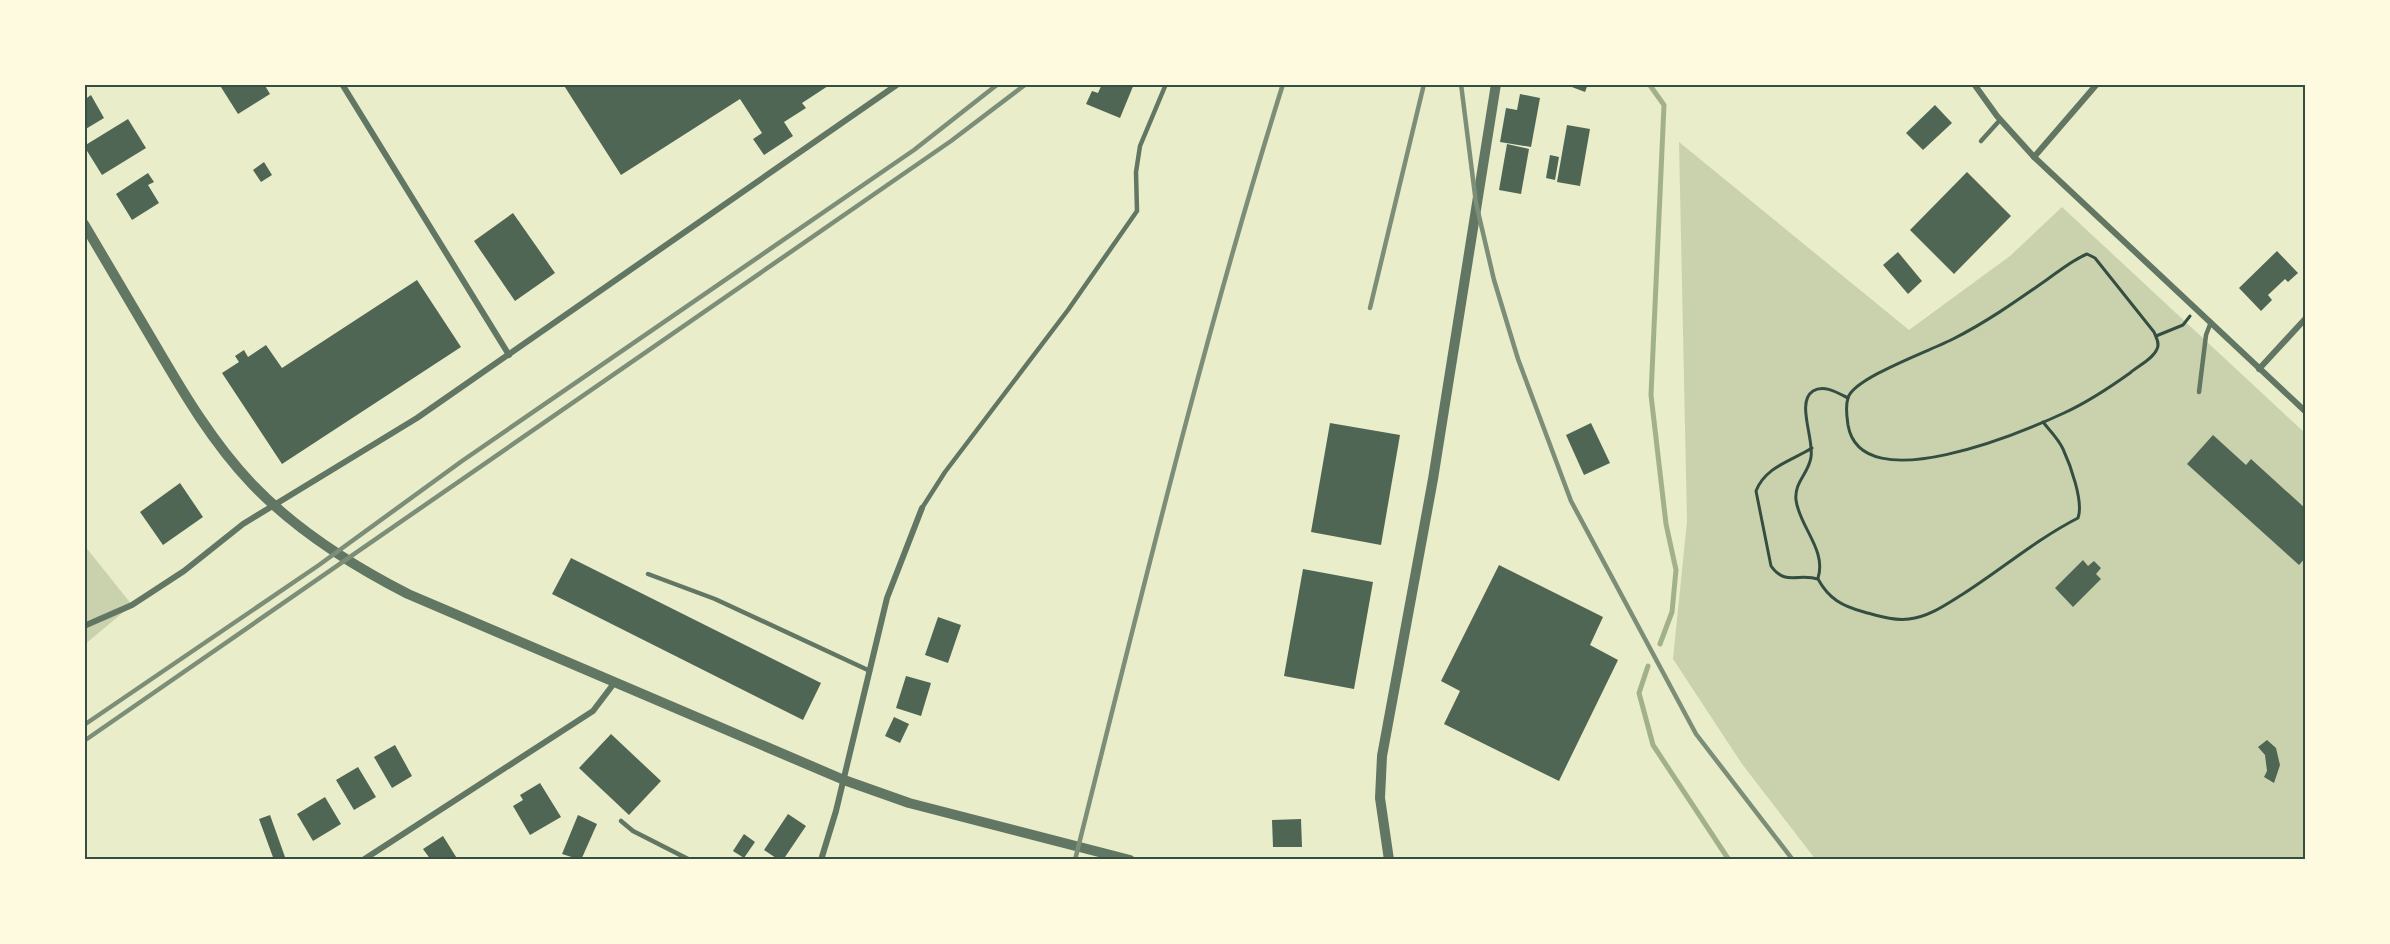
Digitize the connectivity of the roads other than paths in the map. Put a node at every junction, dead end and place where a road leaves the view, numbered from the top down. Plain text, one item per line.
1 (898, 84) edge
2 (1166, 84) edge
3 (1496, 84) edge
4 (1974, 84) edge
5 (2097, 84) edge
6 (344, 85) edge
7 (2000, 120) junction
8 (1981, 141) dead end
9 (2034, 157) junction
10 (84, 224) edge
11 (2306, 318) edge
12 (2211, 322) junction
13 (509, 355) junction
14 (2259, 369) junction
15 (2199, 393) dead end
16 (2306, 412) edge
17 (274, 505) junction
18 (922, 508) joint
19 (648, 574) dead end
20 (84, 626) edge
21 (870, 671) junction
22 (615, 681) junction
23 (844, 780) junction
24 (621, 821) dead end
25 (363, 860) edge
26 (690, 860) edge
27 (821, 860) edge
28 (1130, 860) edge
29 (1389, 860) edge

1 - 13 street
2 - 18 lane
3 - 29 street
4 - 7 street
5 - 9 street
6 - 13 street
7 - 8 lane
7 - 9 street
9 - 12 street
10 - 17 street
11 - 14 street
12 - 14 street
12 - 15 lane
13 - 17 street
14 - 16 street
17 - 20 street
17 - 22 street
18 - 21 street
19 - 21 lane
21 - 23 street
22 - 23 street
22 - 25 street
23 - 27 street
23 - 28 street
24 - 26 lane

